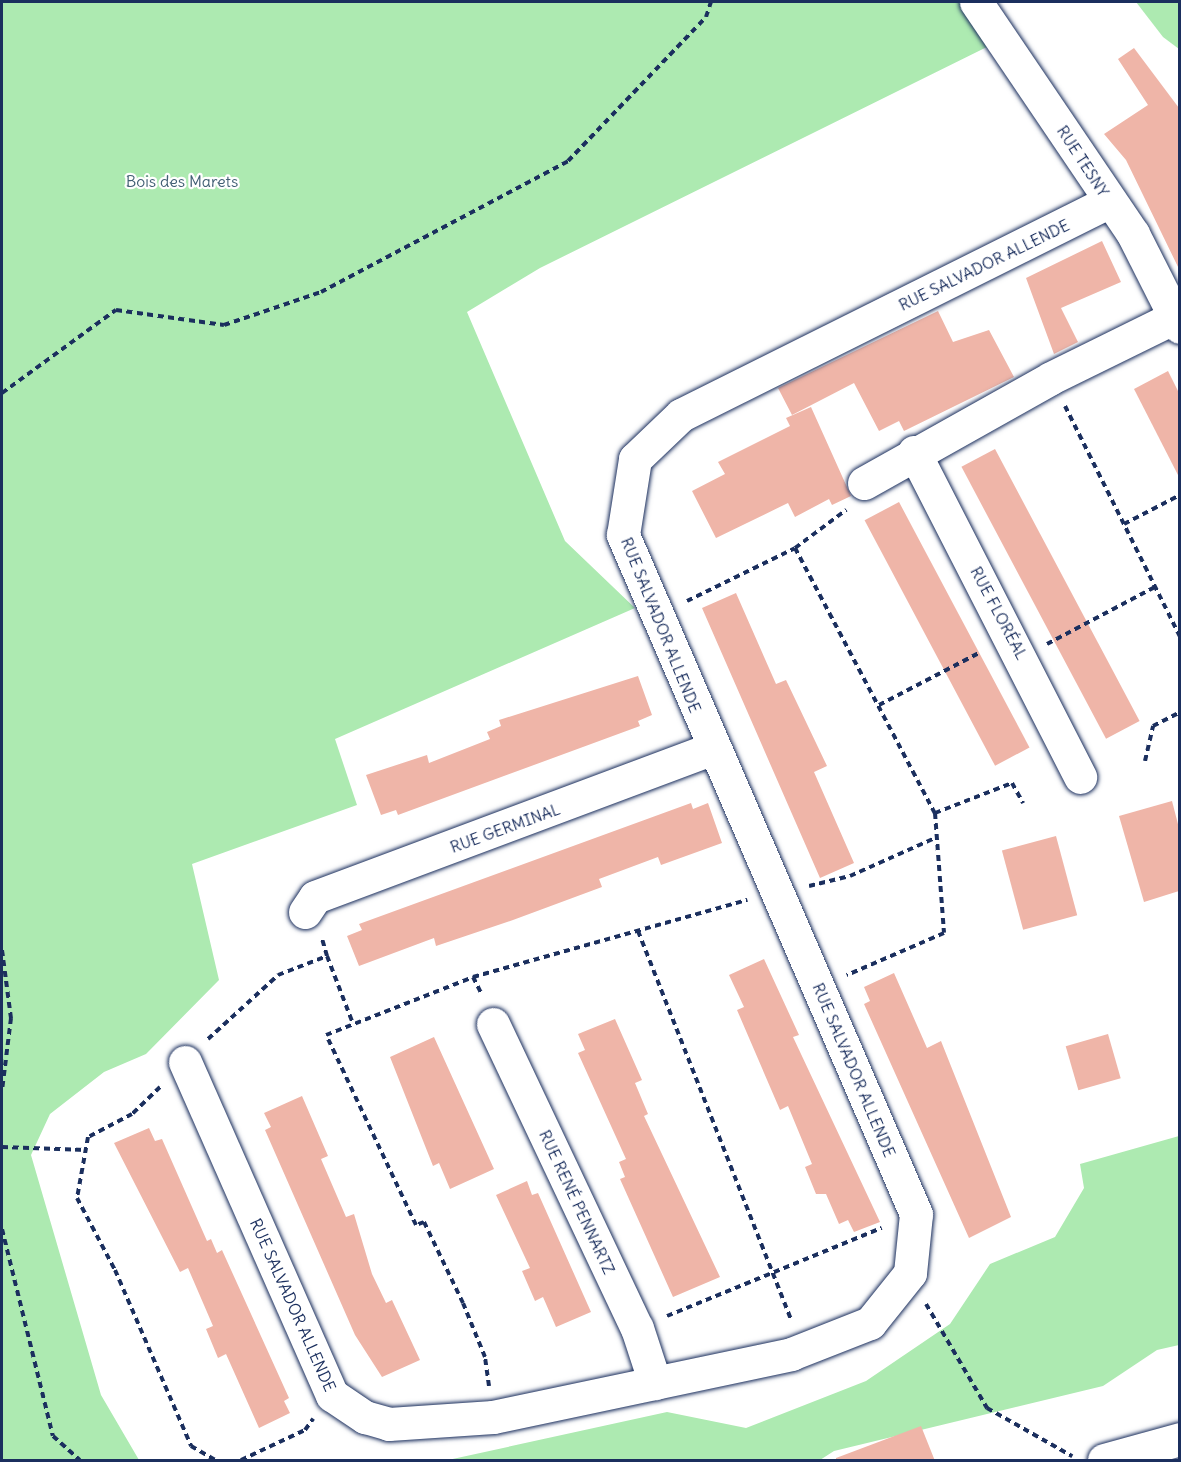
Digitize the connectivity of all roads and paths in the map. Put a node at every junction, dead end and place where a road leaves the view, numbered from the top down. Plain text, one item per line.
1 (711, 2) edge
2 (976, 2) edge
3 (1109, 202) junction
4 (1176, 322) edge
5 (1051, 378) junction
6 (2, 393) edge
7 (914, 452) junction
8 (864, 483) joint
9 (1179, 495) edge
10 (1124, 524) junction
11 (795, 548) junction
12 (1155, 587) junction
13 (690, 600) dead end
14 (1179, 637) edge
15 (1017, 647) junction
16 (879, 705) junction
17 (1179, 712) edge
18 (711, 749) junction
19 (1145, 760) dead end
20 (1080, 777) dead end
21 (1023, 803) dead end
22 (935, 813) junction
23 (937, 837) junction
24 (776, 890) junction
25 (305, 912) joint
26 (638, 932) dead end
27 (2, 950) edge
28 (327, 956) junction
29 (820, 989) junction
30 (352, 1022) dead end
31 (493, 1024) dead end
32 (185, 1062) junction
33 (2, 1090) edge
34 (2, 1147) edge
35 (86, 1150) junction
36 (916, 1214) junction
37 (2, 1229) edge
38 (775, 1272) junction
39 (910, 1273) junction
40 (637, 1328) junction
41 (801, 1351) junction
42 (655, 1383) junction
43 (332, 1395) junction
44 (1179, 1438) edge
45 (80, 1461) edge
46 (215, 1461) edge
47 (241, 1461) edge
48 (1080, 1461) edge
49 (1104, 1461) edge

1 - 6 path
2 - 3 street, RUE TESNY
3 - 4 street, RUE TESNY
3 - 18 street, RUE SALVADOR ALLENDE
4 - 5 street
5 - 7 street
5 - 10 path
7 - 8 street
7 - 15 street, RUE FLORÉAL
8 - 11 path
9 - 10 path
10 - 12 path
11 - 13 path
11 - 16 path
12 - 14 path
12 - 15 path
15 - 16 path
15 - 20 street, RUE FLORÉAL
16 - 22 path
17 - 19 path
18 - 24 street, RUE SALVADOR ALLENDE
18 - 25 street, RUE GERMINAL
21 - 22 path
22 - 23 path
23 - 24 path
23 - 29 path
24 - 29 street, RUE SALVADOR ALLENDE
25 - 28 path
26 - 38 path
27 - 33 path
28 - 30 path
28 - 32 path
29 - 36 street, RUE SALVADOR ALLENDE
31 - 40 street, RUE RENÉ PENNARTZ
32 - 35 path
32 - 43 street, RUE SALVADOR ALLENDE
34 - 35 path
35 - 46 path
36 - 38 path
36 - 39 street, RUE SALVADOR ALLENDE
37 - 45 path
38 - 40 path
38 - 41 path
39 - 41 street, RUE SALVADOR ALLENDE
39 - 48 path
40 - 42 street, RUE RENÉ PENNARTZ
41 - 42 street, RUE SALVADOR ALLENDE
42 - 43 street, RUE SALVADOR ALLENDE
43 - 47 path
44 - 49 street

